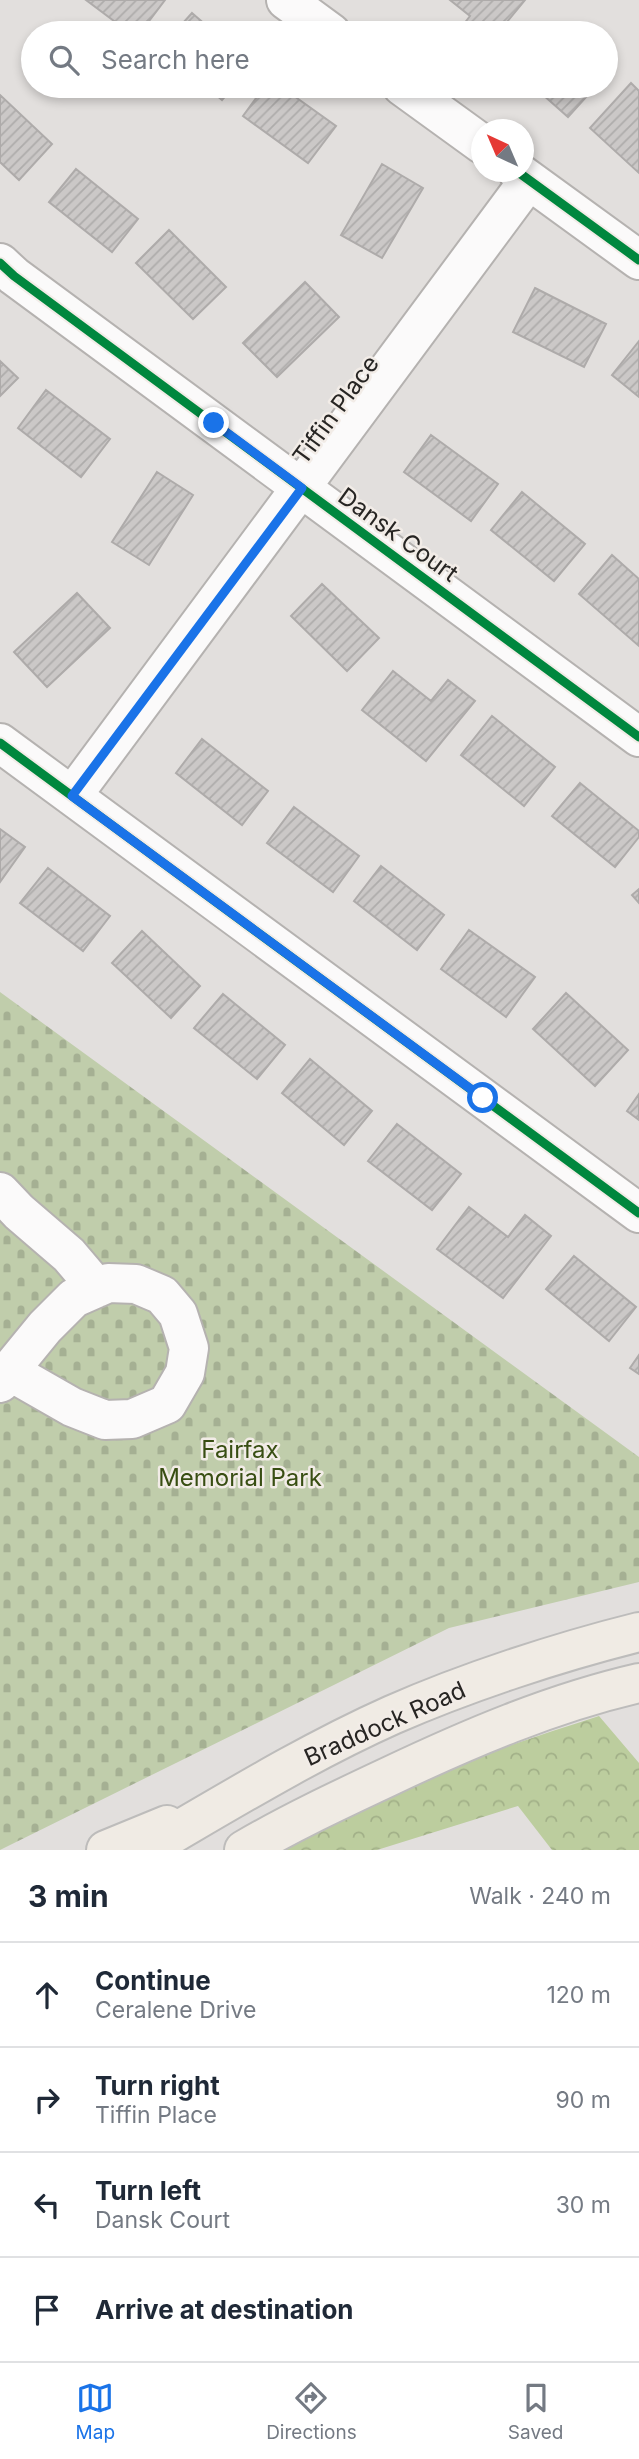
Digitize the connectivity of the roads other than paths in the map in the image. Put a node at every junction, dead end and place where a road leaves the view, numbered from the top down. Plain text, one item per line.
1 (286, 0) edge
2 (315, 21) edge
3 (418, 98) edge
4 (471, 138) edge
5 (520, 182) edge
6 (532, 182) edge
7 (639, 260) edge
8 (0, 263) edge
9 (302, 488) junction
10 (639, 737) edge
11 (0, 743) edge
12 (72, 796) junction
13 (0, 1192) edge
14 (639, 1213) edge
15 (97, 1288) junction
16 (5, 1377) edge
17 (639, 1632) edge
18 (639, 1682) edge
19 (234, 1798) junction
20 (106, 1850) edge
21 (145, 1850) edge
22 (244, 1850) edge

1 - 2 street
3 - 4 street
5 - 9 street, Tiffin Place
6 - 7 street
8 - 9 street, Dansk Court
9 - 10 street, Dansk Court
9 - 12 street, Tiffin Place
11 - 12 street
12 - 14 street
13 - 15 street
15 - 16 street
15 - 16 street
17 - 19 main road, Braddock Road
18 - 22 main road, Braddock Road
19 - 20 main road
19 - 21 main road, Braddock Road

